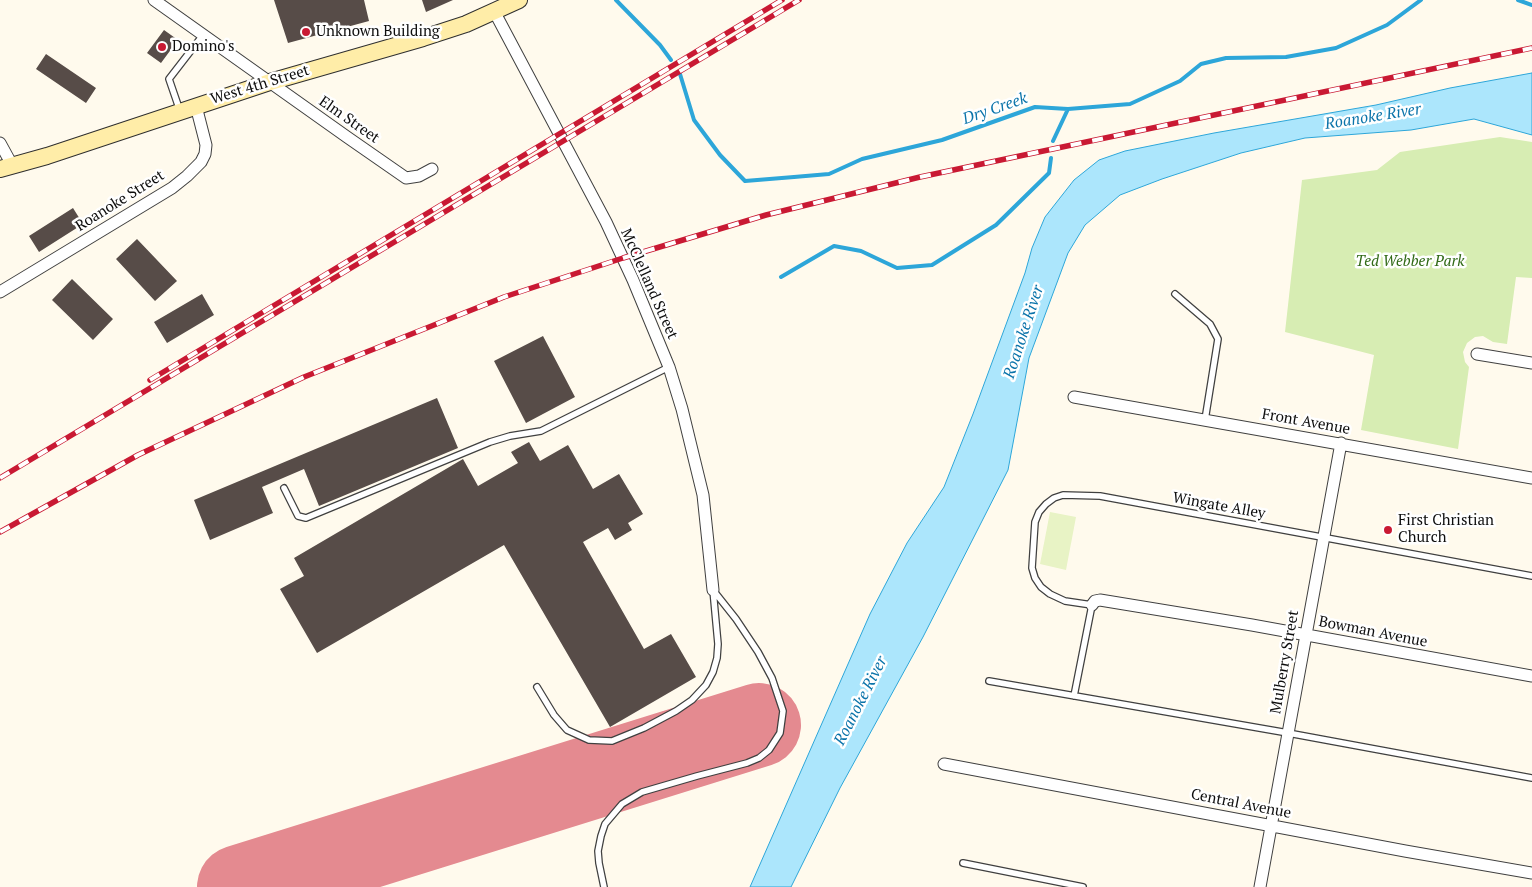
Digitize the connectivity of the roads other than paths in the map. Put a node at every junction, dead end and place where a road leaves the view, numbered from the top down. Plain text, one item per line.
1 (154, 0) edge
2 (520, 0) edge
3 (494, 12) junction
4 (203, 35) junction
5 (270, 82) junction
6 (196, 106) junction
7 (180, 111) junction
8 (0, 143) edge
9 (6, 167) edge
10 (432, 169) dead end
11 (0, 292) edge
12 (1175, 294) dead end
13 (1477, 354) dead end
14 (1532, 363) edge
15 (669, 367) junction
16 (1074, 397) dead end
17 (1205, 420) junction
18 (1341, 443) junction
19 (1532, 478) edge
20 (284, 488) dead end
21 (1324, 538) junction
22 (1532, 576) edge
23 (713, 590) junction
24 (1092, 605) junction
25 (1306, 634) junction
26 (1532, 676) edge
27 (990, 681) dead end
28 (537, 687) dead end
29 (1074, 696) junction
30 (1288, 733) junction
31 (944, 764) dead end
32 (1532, 778) edge
33 (1271, 825) junction
34 (963, 864) dead end
35 (1532, 873) edge
36 (604, 887) edge
37 (1082, 887) edge
38 (1260, 887) edge

1 - 4 street, Elm Street
2 - 3 main road, West 4th Street
3 - 5 main road, West 4th Street
3 - 15 street, McClelland Street
4 - 5 street, Elm Street
4 - 7 lane
5 - 6 main road, West 4th Street
5 - 10 street, Elm Street
6 - 7 main road, West 4th Street
6 - 11 street, Roanoke Street
7 - 9 main road, West 4th Street
8 - 9 street
12 - 17 lane
13 - 14 street
15 - 20 lane
15 - 23 street, McClelland Street
16 - 17 street, Front Avenue
17 - 18 street, Front Avenue
18 - 19 street, Front Avenue
18 - 21 street, Mulberry Street
21 - 22 lane, Wingate Alley
21 - 24 lane, Wingate Alley
21 - 25 street, Mulberry Street
23 - 28 lane
23 - 36 lane
24 - 25 street, Bowman Avenue
24 - 29 lane
25 - 26 street, Bowman Avenue
25 - 30 street, Mulberry Street
27 - 29 lane
29 - 30 lane
30 - 32 lane
30 - 33 street, Mulberry Street
31 - 33 street, Central Avenue
33 - 35 street, Central Avenue
33 - 38 street, Mulberry Street
34 - 37 lane

